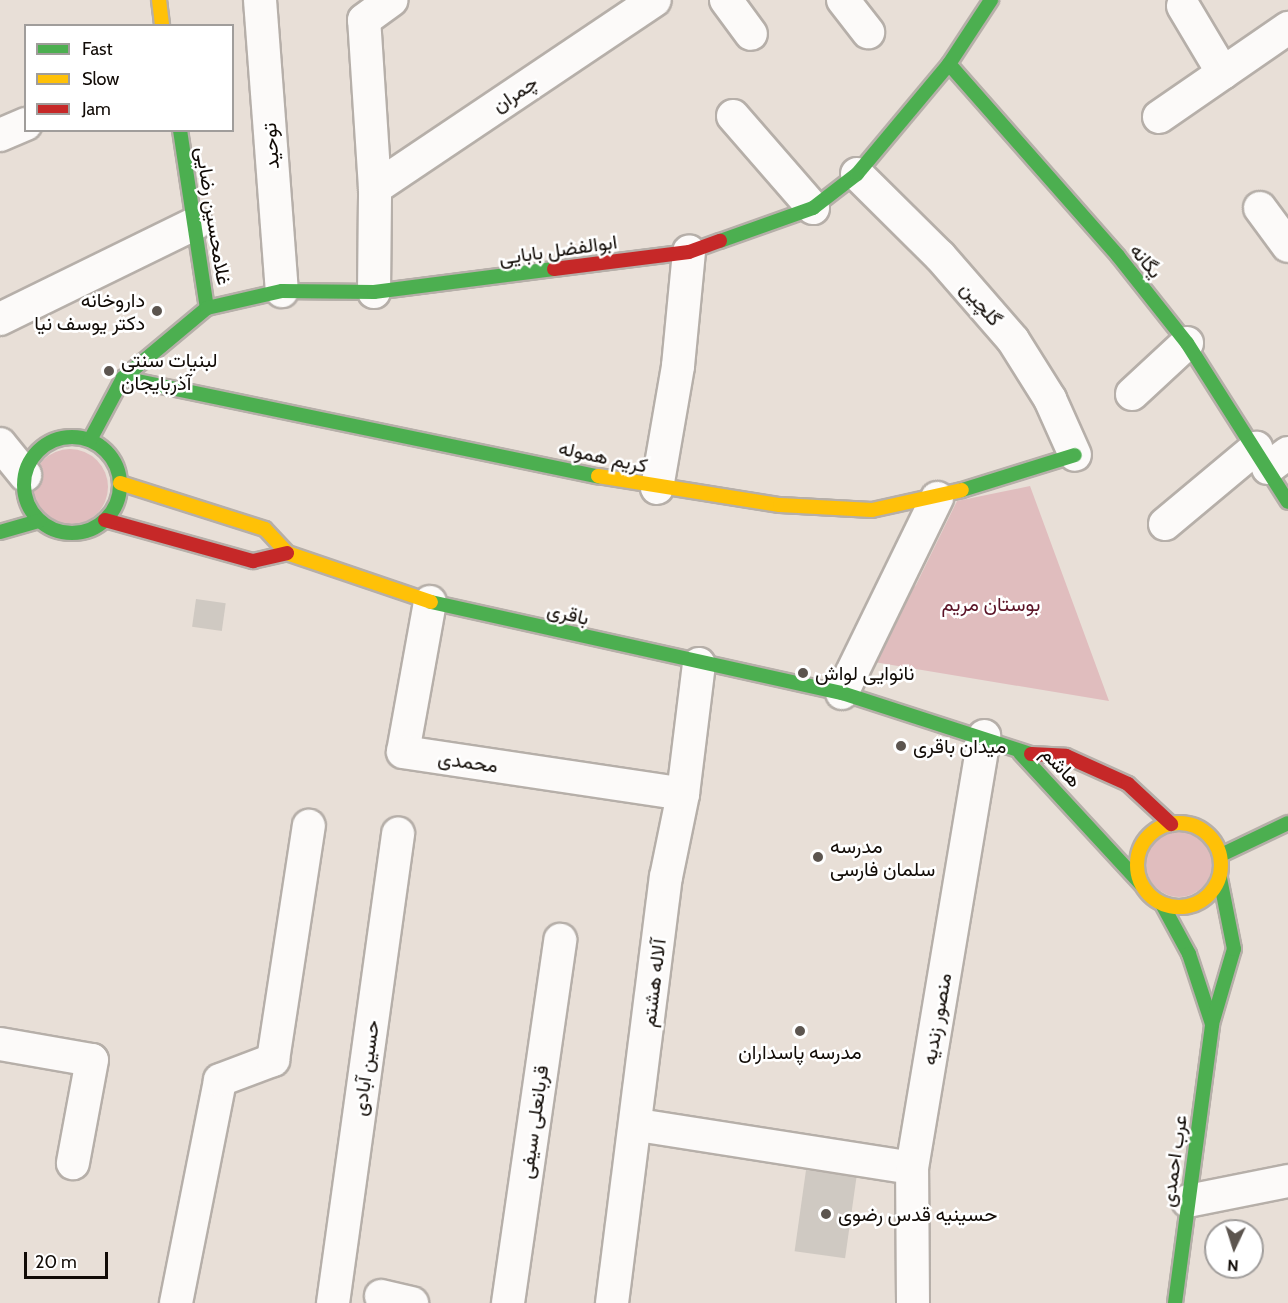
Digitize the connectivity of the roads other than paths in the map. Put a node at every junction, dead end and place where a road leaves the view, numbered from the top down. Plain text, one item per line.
1 (159, 0) edge
2 (260, 0) edge
3 (392, 0) edge
4 (655, 0) edge
5 (726, 0) edge
6 (843, 0) edge
7 (991, 0) edge
8 (1183, 6) dead end
9 (162, 24) edge
10 (1288, 28) edge
11 (868, 32) dead end
12 (751, 34) dead end
13 (949, 64) junction
14 (1223, 73) junction
15 (734, 116) dead end
16 (1159, 117) dead end
17 (24, 125) edge
18 (180, 132) edge
19 (0, 135) edge
20 (857, 174) junction
21 (375, 188) junction
22 (813, 208) junction
23 (1260, 208) dead end
24 (196, 224) junction
25 (1288, 246) edge
26 (689, 252) junction
27 (282, 291) junction
28 (374, 292) junction
29 (207, 308) junction
30 (0, 319) edge
31 (1186, 344) junction
32 (123, 378) junction
33 (1132, 394) dead end
34 (90, 440) junction
35 (0, 444) edge
36 (1075, 455) joint
37 (1271, 456) edge
38 (120, 483) junction
39 (19, 484) junction
40 (657, 488) junction
41 (937, 498) junction
42 (1288, 502) edge
43 (105, 520) junction
44 (39, 521) junction
45 (1165, 524) dead end
46 (0, 532) edge
47 (287, 553) junction
48 (430, 602) junction
49 (699, 664) junction
50 (842, 693) junction
51 (984, 736) junction
52 (1020, 753) junction
53 (683, 794) junction
54 (1288, 823) edge
55 (1171, 824) junction
56 (309, 826) dead end
57 (398, 833) dead end
58 (1221, 855) junction
59 (1220, 878) junction
60 (1142, 884) junction
61 (1162, 903) junction
62 (560, 940) dead end
63 (1212, 1024) junction
64 (0, 1044) edge
65 (638, 1125) junction
66 (73, 1163) dead end
67 (912, 1168) junction
68 (1288, 1181) edge
69 (1188, 1201) junction
70 (381, 1296) dead end
71 (176, 1303) edge
72 (333, 1303) edge
73 (412, 1303) edge
74 (508, 1303) edge
75 (612, 1303) edge
76 (913, 1303) edge
77 (1175, 1303) edge

1 - 9 street
2 - 27 street, توحید
3 - 21 street
4 - 21 street, چمران
5 - 12 street
6 - 11 street
7 - 13 street, ابوالفضل بابایی
8 - 14 street
10 - 14 street
13 - 20 street, ابوالفضل بابایی
13 - 31 street, یگانه
14 - 16 street
15 - 22 street
17 - 19 street
18 - 24 street, غلامحسین رضایی
20 - 22 street, ابوالفضل بابایی
20 - 36 street, گلچین
21 - 28 street
22 - 26 street, ابوالفضل بابایی
23 - 25 street
24 - 29 street, غلامحسین رضایی
24 - 30 street
26 - 28 street, ابوالفضل بابایی
26 - 40 street
27 - 28 street, ابوالفضل بابایی
27 - 29 street, ابوالفضل بابایی
29 - 32 street, ابوالفضل بابایی
31 - 33 street
31 - 37 street, یگانه
32 - 34 street, ابوالفضل بابایی
32 - 40 street, کریم هموله
34 - 38 street
34 - 39 street
35 - 39 street
36 - 41 street, کریم هموله
37 - 42 street, یگانه
37 - 45 street
38 - 43 street
38 - 47 street, باقری
39 - 44 street
40 - 41 street, کریم هموله
41 - 50 street
43 - 44 street
43 - 47 street
44 - 46 street
47 - 48 street, باقری
48 - 49 street, باقری
48 - 53 street, محمدی
49 - 50 street, باقری
49 - 53 street, آلاله هشتم
50 - 51 street, باقری
51 - 52 street, باقری
51 - 67 street, منصور زندیه
52 - 55 street, هاشم
52 - 60 street, هاشم
53 - 65 street, آلاله هشتم
54 - 58 street
55 - 58 street
55 - 60 street
56 - 71 street
57 - 72 street, حسین آبادی
58 - 59 street
59 - 61 street
59 - 63 street, عرب احمدی
60 - 61 street
61 - 63 street
62 - 74 street, قربانعلی سیفی
63 - 69 street, عرب احمدی
64 - 66 street
65 - 67 street
65 - 75 street, آلاله هشتم
67 - 76 street, منصور زندیه
68 - 69 street
69 - 77 street, عرب احمدی
70 - 73 street

